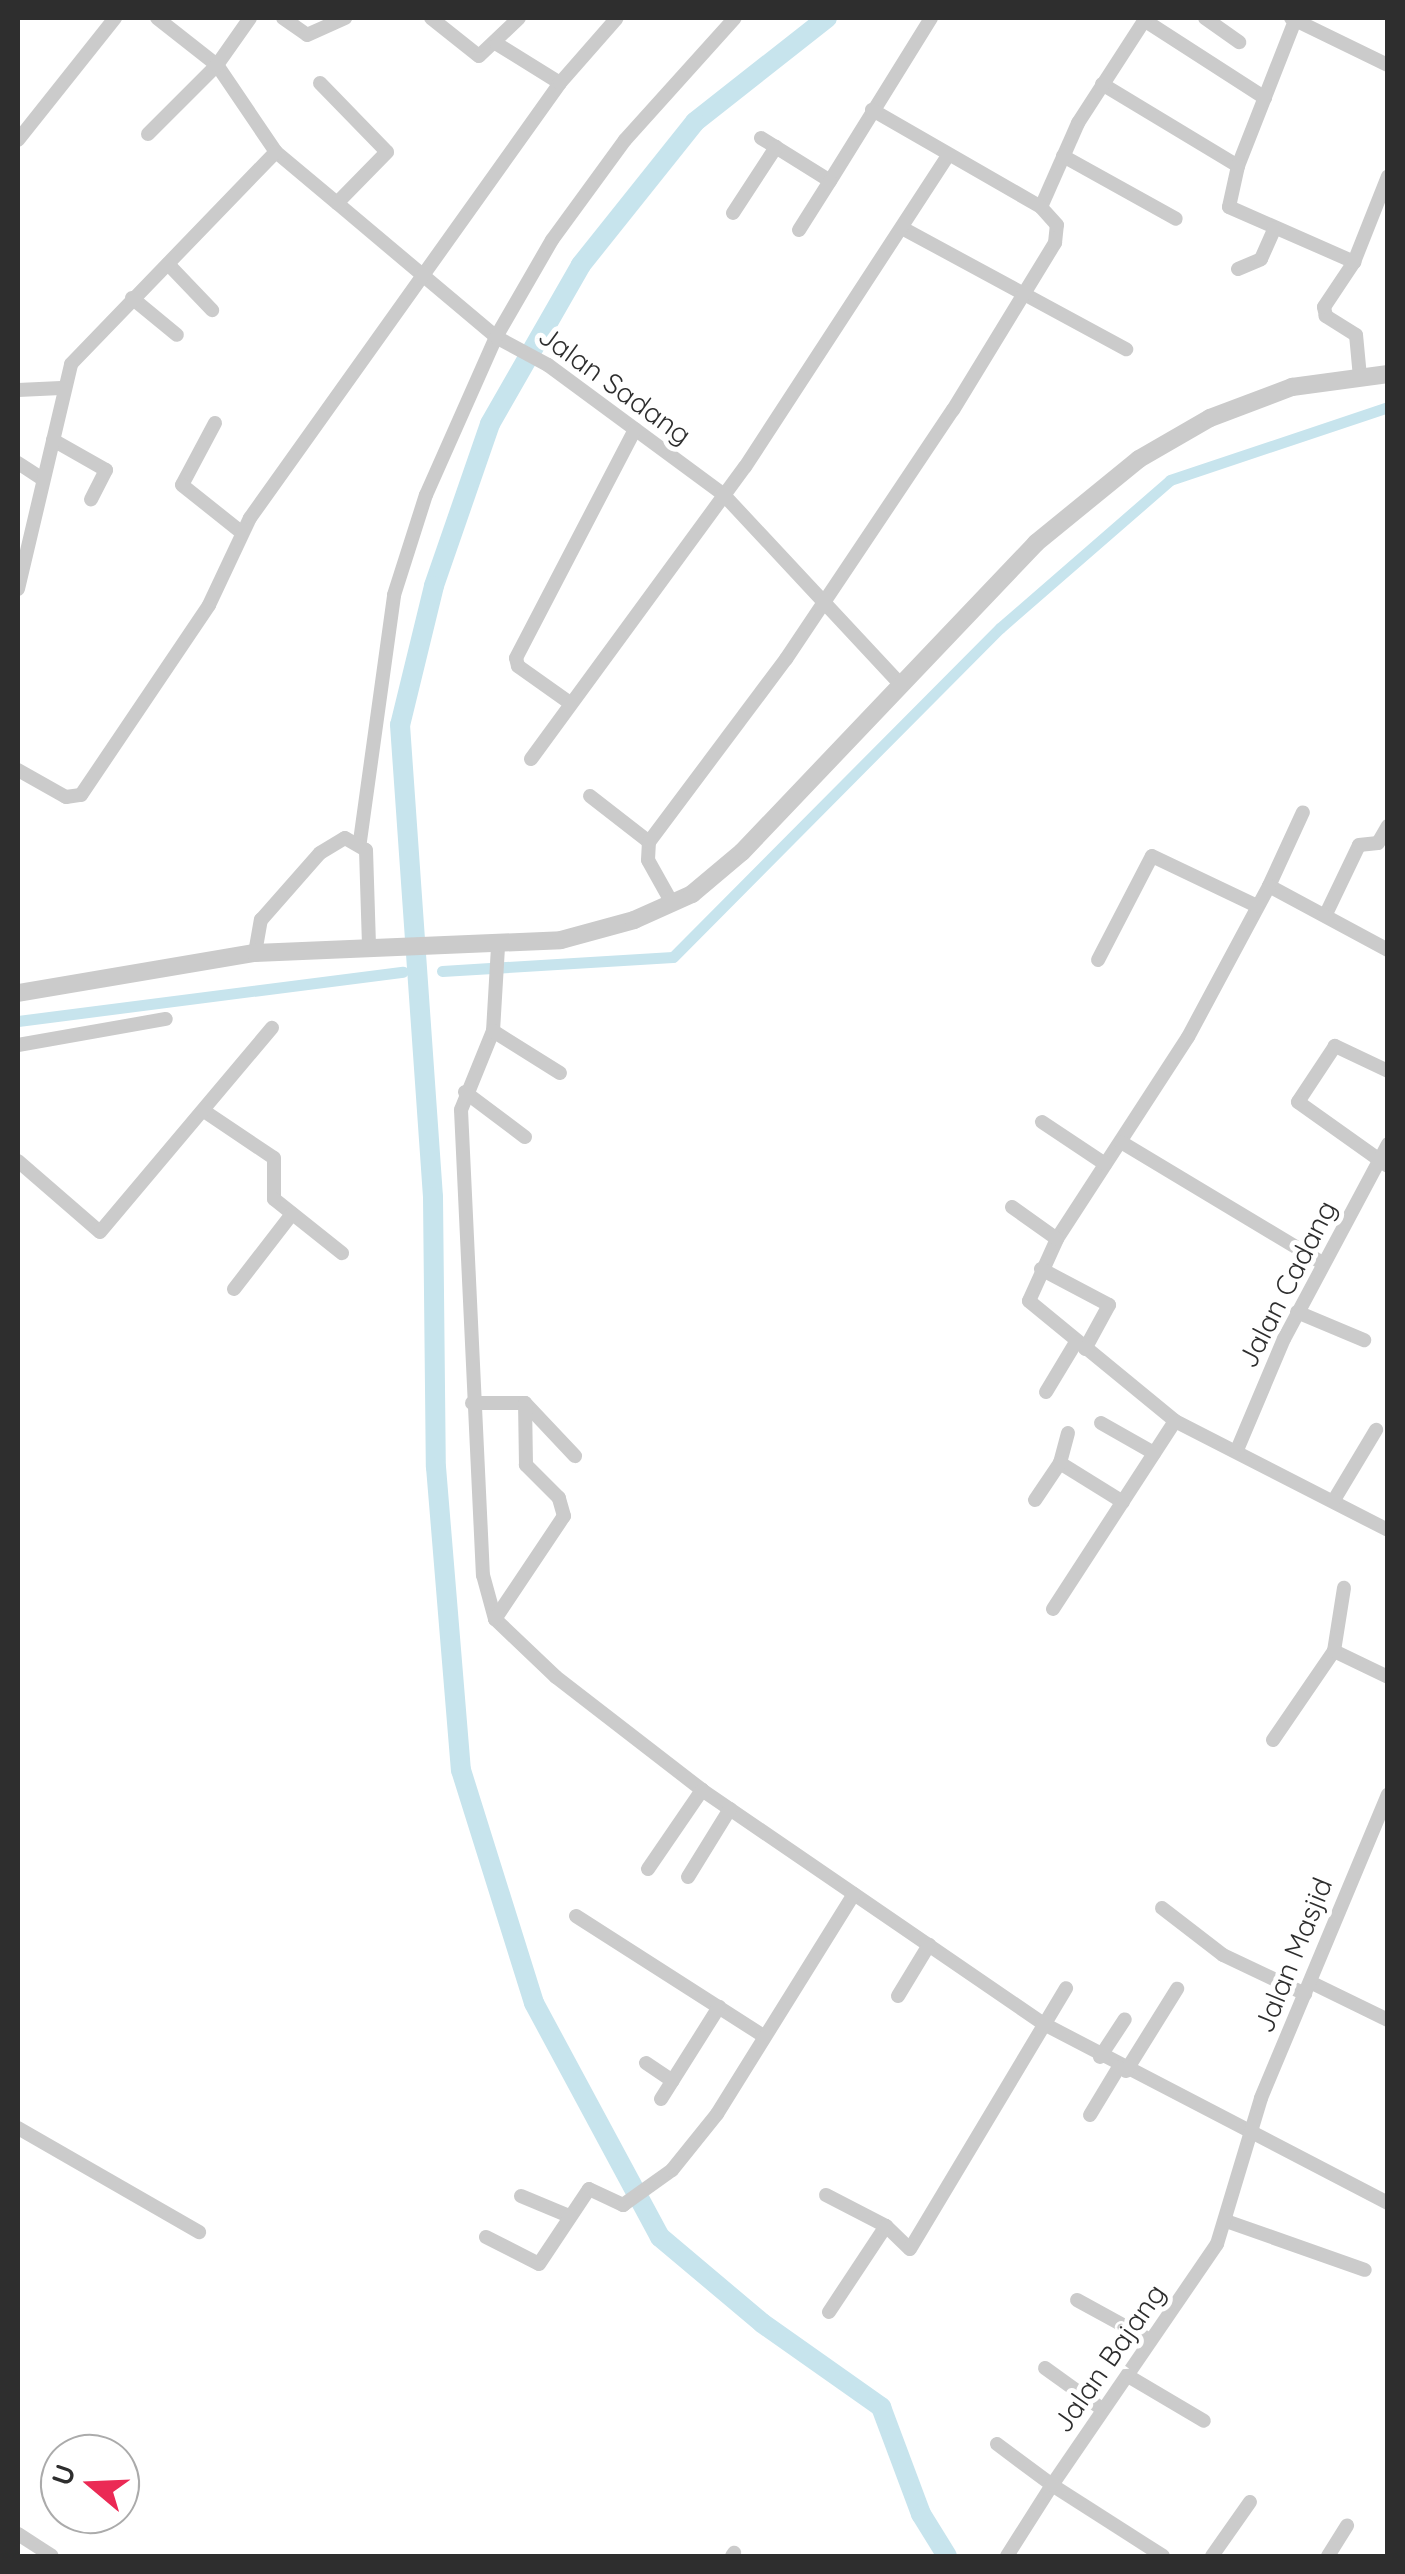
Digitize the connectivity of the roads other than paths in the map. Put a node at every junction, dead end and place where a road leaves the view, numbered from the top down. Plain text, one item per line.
1 (114, 18) edge
2 (157, 18) edge
3 (250, 18) edge
4 (283, 18) edge
5 (345, 18) edge
6 (431, 18) edge
7 (519, 18) edge
8 (617, 18) edge
9 (735, 18) edge
10 (930, 18) edge
11 (1205, 18) edge
12 (1294, 18) edge
13 (1145, 19) edge
14 (1240, 42) dead end
15 (497, 44) junction
16 (1386, 61) edge
17 (217, 65) junction
18 (560, 82) junction
19 (320, 83) dead end
20 (1102, 84) junction
21 (1265, 98) junction
22 (872, 110) junction
23 (148, 134) dead end
24 (760, 138) dead end
25 (18, 140) edge
26 (776, 147) junction
27 (276, 152) junction
28 (1062, 156) junction
29 (947, 157) junction
30 (1238, 166) junction
31 (1388, 176) edge
32 (830, 181) junction
33 (337, 204) junction
34 (1041, 206) junction
35 (733, 212) dead end
36 (1176, 219) dead end
37 (902, 228) junction
38 (1275, 228) junction
39 (799, 230) dead end
40 (1354, 262) junction
41 (168, 264) junction
42 (1238, 269) dead end
43 (424, 272) junction
44 (1024, 290) junction
45 (132, 298) junction
46 (212, 310) dead end
47 (177, 335) dead end
48 (496, 336) junction
49 (1126, 349) dead end
50 (1388, 374) edge
51 (1360, 377) junction
52 (61, 388) junction
53 (18, 390) edge
54 (215, 423) dead end
55 (635, 428) junction
56 (52, 440) junction
57 (18, 463) edge
58 (43, 479) junction
59 (724, 494) junction
60 (91, 498) dead end
61 (241, 532) junction
62 (20, 564) edge
63 (18, 589) edge
64 (824, 602) junction
65 (902, 686) junction
66 (570, 703) junction
67 (531, 758) dead end
68 (18, 770) edge
69 (590, 796) dead end
70 (1303, 812) dead end
71 (1388, 826) edge
72 (360, 841) junction
73 (649, 842) junction
74 (1268, 886) junction
75 (672, 903) junction
76 (1256, 906) junction
77 (1326, 914) junction
78 (255, 942) junction
79 (369, 948) junction
80 (1388, 950) edge
81 (498, 952) junction
82 (1098, 960) dead end
83 (18, 993) edge
84 (166, 1018) dead end
85 (272, 1028) dead end
86 (493, 1031) junction
87 (18, 1044) edge
88 (1388, 1071) edge
89 (560, 1073) dead end
90 (464, 1092) junction
91 (204, 1111) junction
92 (1042, 1122) dead end
93 (525, 1137) dead end
94 (1121, 1142) junction
95 (1388, 1144) edge
96 (1105, 1164) junction
97 (1383, 1164) edge
98 (20, 1169) edge
99 (1012, 1206) dead end
100 (292, 1214) junction
101 (1058, 1239) junction
102 (342, 1253) dead end
103 (1322, 1262) junction
104 (1041, 1270) junction
105 (234, 1289) dead end
106 (1297, 1312) junction
107 (1364, 1340) dead end
108 (1080, 1346) junction
109 (1046, 1392) dead end
110 (472, 1403) junction
111 (525, 1403) junction
112 (1175, 1421) junction
113 (1101, 1423) dead end
114 (1376, 1430) dead end
115 (1068, 1433) dead end
116 (1237, 1450) junction
117 (1154, 1453) junction
118 (575, 1456) dead end
119 (1060, 1463) junction
120 (1034, 1500) dead end
121 (1334, 1500) junction
122 (1123, 1502) junction
123 (1388, 1530) edge
124 (1344, 1588) dead end
125 (1053, 1609) dead end
126 (495, 1618) junction
127 (1334, 1651) junction
128 (1388, 1677) edge
129 (1273, 1740) dead end
130 (702, 1790) junction
131 (1388, 1796) edge
132 (730, 1809) junction
133 (648, 1869) dead end
134 (688, 1877) dead end
135 (854, 1894) junction
136 (1162, 1908) dead end
137 (576, 1916) dead end
138 (929, 1946) junction
139 (1066, 1988) dead end
140 (1307, 1988) junction
141 (1177, 1989) dead end
142 (898, 1996) dead end
143 (718, 2007) junction
144 (1125, 2019) dead end
145 (1388, 2020) edge
146 (1042, 2023) junction
147 (764, 2036) junction
148 (1100, 2057) junction
149 (646, 2063) dead end
150 (1122, 2069) junction
151 (672, 2082) junction
152 (661, 2099) dead end
153 (1090, 2115) dead end
154 (18, 2128) edge
155 (1250, 2136) junction
156 (826, 2195) dead end
157 (521, 2196) dead end
158 (1388, 2203) edge
159 (569, 2216) junction
160 (1226, 2221) junction
161 (886, 2226) junction
162 (198, 2232) dead end
163 (486, 2236) dead end
164 (1364, 2270) dead end
165 (1077, 2300) dead end
166 (829, 2312) dead end
167 (1150, 2340) junction
168 (1045, 2368) dead end
169 (1128, 2376) junction
170 (1102, 2409) junction
171 (1204, 2421) dead end
172 (997, 2444) dead end
173 (1052, 2485) junction
174 (1250, 2502) dead end
175 (1347, 2525) dead end
176 (18, 2534) edge
177 (52, 2556) edge
178 (1007, 2556) edge
179 (1163, 2556) edge
180 (1212, 2556) edge
181 (1328, 2556) edge

1 - 25 street
2 - 17 street, Jalan Sadang
3 - 17 street
4 - 5 street
6 - 15 street
7 - 15 street
8 - 18 street
9 - 48 street
10 - 22 street
11 - 14 street
12 - 16 street
12 - 21 street
13 - 20 street
13 - 21 street
15 - 18 street
17 - 23 street
17 - 27 street, Jalan Sadang
18 - 43 street
19 - 33 street
20 - 28 street
20 - 30 street
21 - 30 street
22 - 29 street
22 - 32 street
24 - 26 street
26 - 32 street
26 - 35 street
27 - 33 street, Jalan Sadang
27 - 41 street
28 - 34 street
28 - 36 street
29 - 34 street
29 - 37 street
30 - 38 street
31 - 40 street
32 - 39 street
33 - 43 street, Jalan Sadang
34 - 44 street
37 - 44 street
37 - 59 street
38 - 40 street
38 - 42 street
40 - 51 street
41 - 45 street
41 - 46 street
43 - 48 street, Jalan Sadang
43 - 61 street
44 - 49 street
44 - 64 street
45 - 47 street
45 - 52 street
48 - 55 street, Jalan Sadang
48 - 72 street
50 - 51 street
51 - 65 street
52 - 53 street
52 - 56 street
54 - 61 street
55 - 59 street, Jalan Sadang
55 - 66 street
56 - 58 street
56 - 60 street
57 - 58 street
58 - 62 street
59 - 64 street, Jalan Sadang
59 - 66 street
61 - 68 street
62 - 63 street
64 - 65 street, Jalan Sadang
64 - 73 street
65 - 75 street
66 - 67 street
69 - 73 street
70 - 74 street
71 - 77 street
72 - 78 street
72 - 79 street
73 - 75 street
74 - 76 street
74 - 77 street
75 - 81 street
76 - 82 street
76 - 94 street
77 - 80 street
78 - 79 street
78 - 83 street
79 - 81 street
81 - 86 street
84 - 87 street
85 - 91 street
86 - 89 street
86 - 90 street
88 - 97 street
90 - 93 street
90 - 110 street
91 - 98 street
91 - 100 street
92 - 96 street
94 - 96 street
94 - 103 street
95 - 97 street, Jalan Cadang
96 - 101 street
97 - 103 street, Jalan Cadang
99 - 101 street
100 - 102 street
100 - 105 street
101 - 104 street
103 - 106 street, Jalan Cadang
104 - 108 street
104 - 108 street
106 - 107 street
106 - 116 street, Jalan Cadang
108 - 109 street
108 - 112 street
110 - 111 street
110 - 126 street
111 - 118 street
111 - 126 street
112 - 116 street
112 - 117 street
113 - 117 street
114 - 121 street
115 - 119 street
116 - 121 street
117 - 122 street
119 - 120 street
119 - 122 street
121 - 123 street
122 - 125 street
124 - 127 street
126 - 130 street
127 - 128 street
127 - 129 street
130 - 132 street
130 - 133 street
131 - 140 street, Jalan Masjid
132 - 134 street
132 - 135 street
135 - 138 street
135 - 147 street
136 - 140 street
137 - 143 street
138 - 142 street
138 - 146 street
139 - 146 street
140 - 145 street
140 - 155 street, Jalan Masjid
141 - 150 street
143 - 147 street
143 - 151 street
144 - 148 street
146 - 148 street
146 - 161 street
147 - 159 street
148 - 150 street
149 - 151 street
150 - 153 street
150 - 155 street
151 - 152 street
154 - 162 street
155 - 158 street
155 - 160 street, Jalan Bajang
156 - 161 street
157 - 159 street
159 - 163 street
160 - 164 street
160 - 167 street, Jalan Bajang
161 - 166 street
165 - 167 street
167 - 169 street, Jalan Bajang
168 - 170 street
169 - 170 street, Jalan Bajang
169 - 171 street
170 - 173 street, Jalan Bajang
172 - 173 street
173 - 178 street, Jalan Bajang
173 - 179 street
174 - 180 street
175 - 181 street
176 - 177 street

